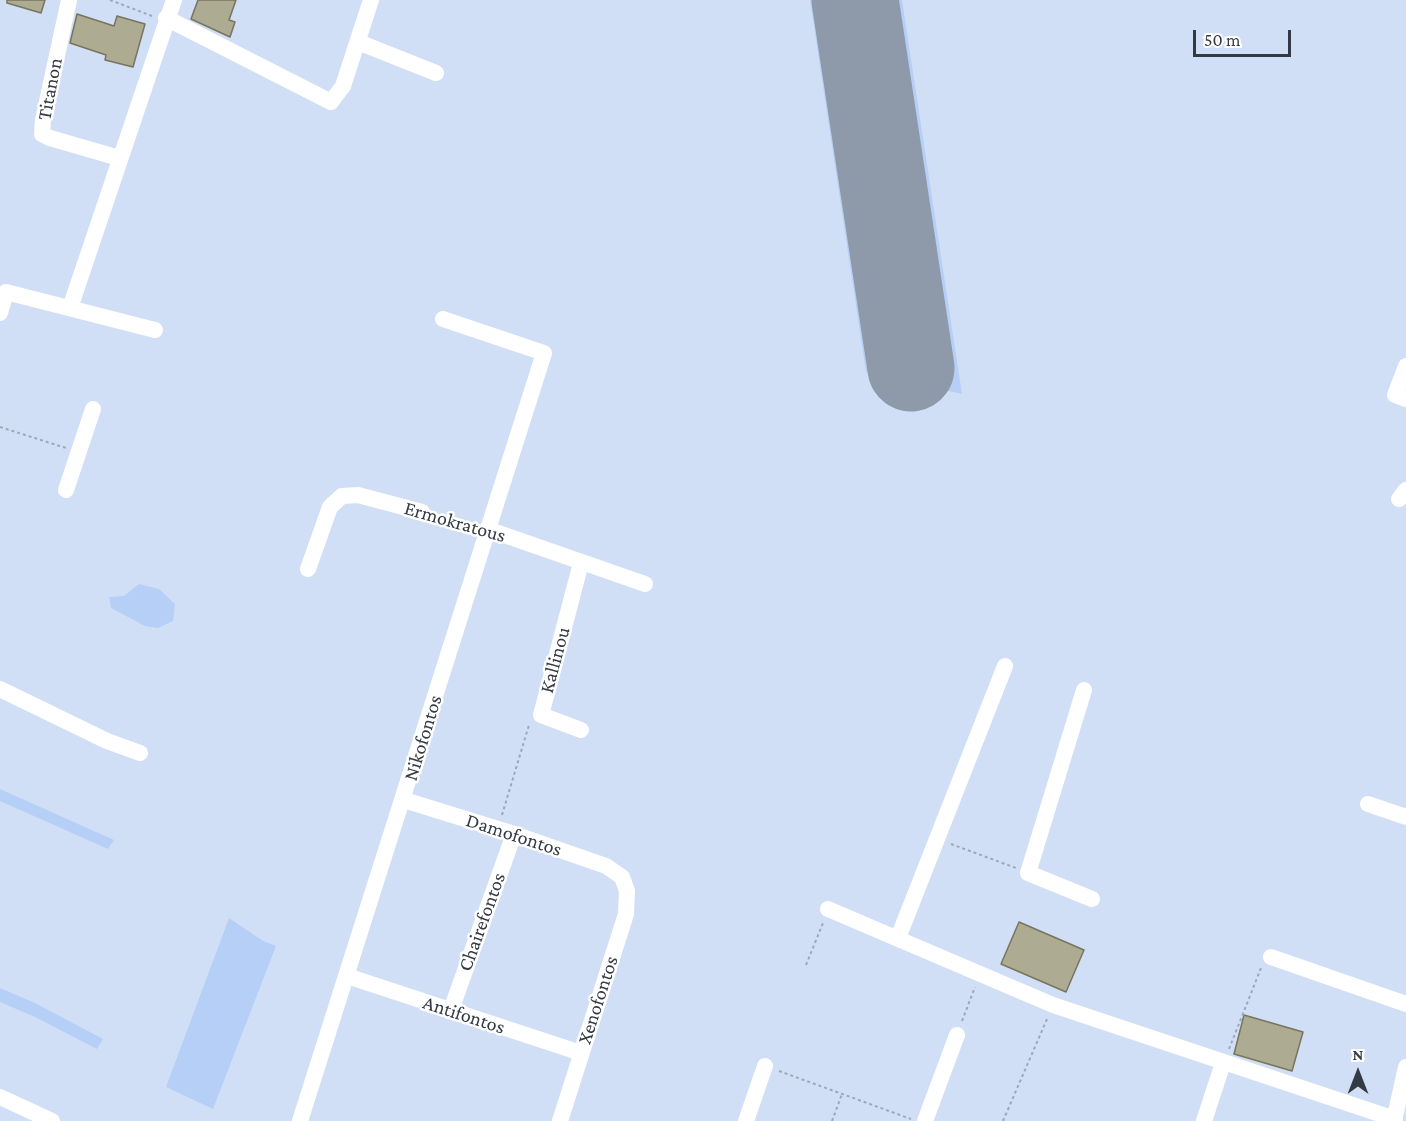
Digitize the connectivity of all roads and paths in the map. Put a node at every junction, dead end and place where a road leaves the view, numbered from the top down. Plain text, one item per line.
1 (69, 0) edge
2 (110, 0) edge
3 (174, 0) edge
4 (371, 0) edge
5 (166, 20) junction
6 (358, 42) junction
7 (436, 73) dead end
8 (120, 158) junction
9 (70, 308) junction
10 (0, 313) edge
11 (443, 319) dead end
12 (155, 330) dead end
13 (1406, 366) edge
14 (1406, 399) edge
15 (93, 410) dead end
16 (0, 427) edge
17 (79, 452) junction
18 (66, 490) dead end
19 (422, 512) joint
20 (487, 530) junction
21 (582, 563) junction
22 (308, 569) dead end
23 (645, 584) dead end
24 (1005, 666) dead end
25 (0, 689) edge
26 (1084, 690) dead end
27 (541, 715) junction
28 (581, 730) dead end
29 (140, 753) dead end
30 (404, 800) junction
31 (1368, 804) dead end
32 (1406, 818) edge
33 (506, 831) junction
34 (937, 839) junction
35 (1028, 873) junction
36 (622, 877) joint
37 (1092, 899) dead end
38 (828, 909) joint
39 (898, 938) junction
40 (1271, 957) joint
41 (806, 964) dead end
42 (981, 973) junction
43 (347, 976) junction
44 (1406, 1004) edge
45 (1053, 1005) junction
46 (451, 1011) junction
47 (957, 1035) joint
48 (582, 1053) junction
49 (1223, 1063) junction
50 (765, 1066) joint
51 (1406, 1067) edge
52 (842, 1094) junction
53 (0, 1097) edge
54 (1394, 1120) edge
55 (52, 1121) edge
56 (300, 1121) edge
57 (560, 1121) edge
58 (746, 1121) edge
59 (832, 1121) edge
60 (916, 1121) edge
61 (925, 1121) edge
62 (1003, 1121) edge
63 (1204, 1121) edge

1 - 8 street, Titanon
2 - 5 path
3 - 5 street
4 - 6 street
5 - 6 street
5 - 8 street
6 - 7 street
8 - 9 street
9 - 10 street
9 - 12 street
11 - 20 street, Nikofontos
13 - 14 street
15 - 17 street
16 - 17 path
17 - 18 street
19 - 20 path, Ermokratous
19 - 22 street, Ermokratous
20 - 21 street, Ermokratous
20 - 30 street, Nikofontos
21 - 23 street, Ermokratous
21 - 27 street, Kallinou
24 - 34 street
25 - 29 street
26 - 35 street
27 - 28 street, Kallinou
27 - 33 path
30 - 33 street, Damofontos
30 - 43 street, Nikofontos
31 - 32 street
33 - 36 street, Damofontos
33 - 46 street, Chairefontos
34 - 35 path
34 - 39 street
35 - 37 street
36 - 48 street, Xenofontos
38 - 39 street
38 - 41 path
39 - 42 street
40 - 44 street
40 - 49 path
42 - 45 street
42 - 47 path
43 - 46 street, Antifontos
43 - 56 street, Nikofontos
45 - 49 street
45 - 62 path
46 - 48 street, Antifontos
47 - 61 street
48 - 57 street, Xenofontos
49 - 54 street
49 - 63 street
50 - 52 path
50 - 58 street
51 - 54 street
52 - 59 path
52 - 60 path
53 - 55 street

